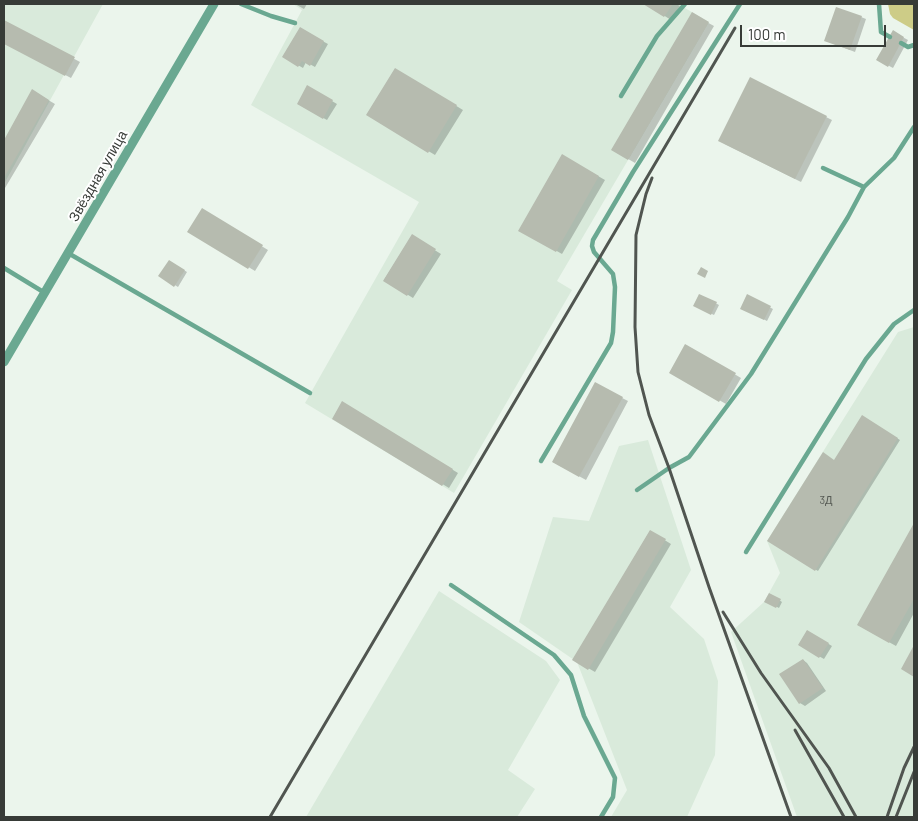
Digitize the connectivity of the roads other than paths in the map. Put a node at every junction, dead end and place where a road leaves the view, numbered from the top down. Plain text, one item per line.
1 (214, 4) edge
2 (241, 4) edge
3 (684, 4) edge
4 (740, 4) edge
5 (879, 4) edge
6 (295, 23) dead end
7 (890, 36) dead end
8 (901, 43) dead end
9 (914, 45) edge
10 (621, 96) dead end
11 (914, 127) edge
12 (823, 168) dead end
13 (864, 187) junction
14 (68, 253) junction
15 (4, 268) edge
16 (44, 293) junction
17 (914, 310) edge
18 (4, 362) edge
19 (310, 393) dead end
20 (541, 461) dead end
21 (637, 490) dead end
22 (746, 552) dead end
23 (451, 585) dead end
24 (601, 817) edge

1 - 14 street, Звёздная улица
2 - 6 lane
3 - 10 lane
4 - 20 lane
5 - 7 lane
8 - 9 lane
11 - 13 lane
12 - 13 lane
13 - 21 lane
14 - 16 street, Звёздная улица
14 - 19 lane
15 - 16 lane
16 - 18 street, Звёздная улица
17 - 22 lane
23 - 24 lane

